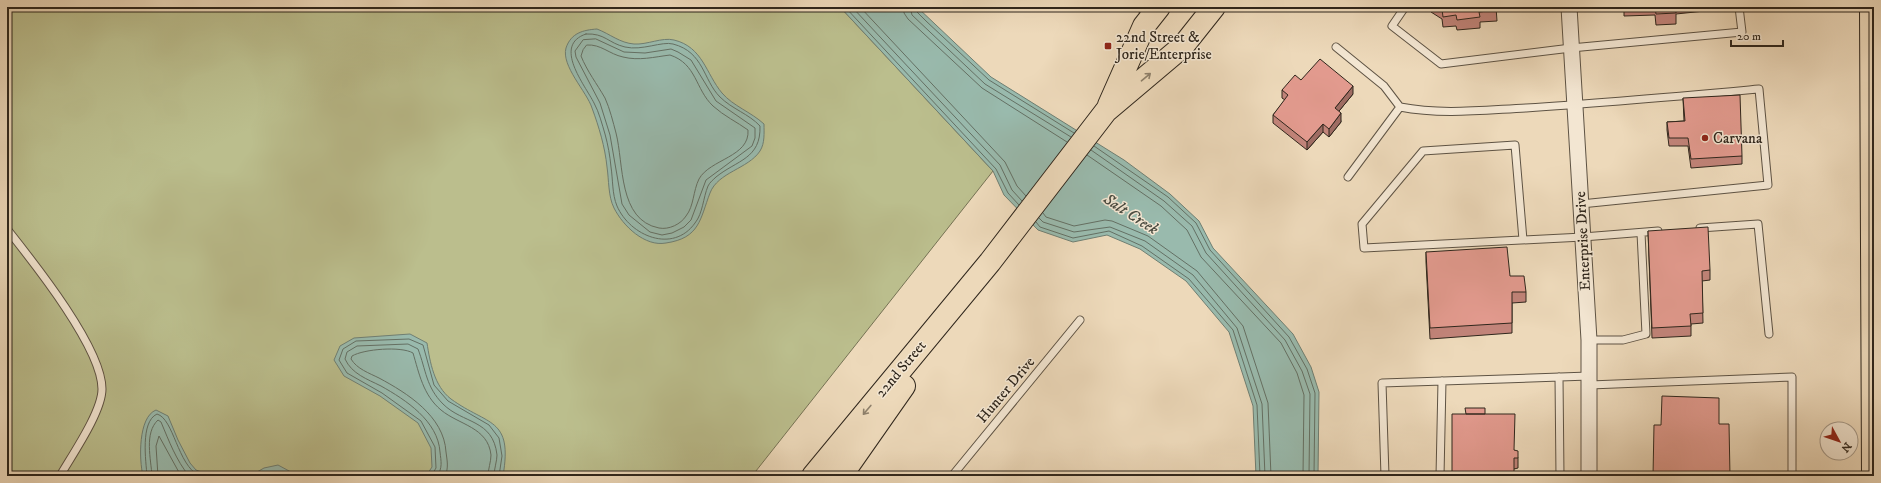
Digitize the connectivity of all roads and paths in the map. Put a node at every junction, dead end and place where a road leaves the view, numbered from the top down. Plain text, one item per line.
1 (1214, 7) edge
2 (1406, 7) edge
3 (1569, 7) edge
4 (1739, 7) edge
5 (1871, 7) edge
6 (1150, 10) edge
7 (1336, 47) dead end
8 (1572, 48) junction
9 (1575, 105) junction
10 (1400, 107) junction
11 (1106, 111) junction
12 (1348, 177) dead end
13 (1581, 204) junction
14 (1696, 228) edge
15 (7, 229) edge
16 (1664, 231) edge
17 (1641, 232) junction
18 (1583, 237) junction
19 (1523, 240) junction
20 (990, 262) junction
21 (1080, 320) dead end
22 (1769, 334) dead end
23 (1589, 340) junction
24 (1559, 377) junction
25 (1442, 381) junction
26 (1590, 381) junction
27 (60, 476) edge
28 (813, 476) edge
29 (841, 476) edge
30 (952, 476) edge
31 (1385, 476) edge
32 (1440, 476) edge
33 (1560, 476) edge
34 (1589, 476) edge
35 (1792, 476) edge
36 (1873, 476) edge

11 -> 1 main road, 22nd Street
2 - 8 lane
3 - 8 street, Enterprise Drive
4 - 8 lane
5 - 36 main road
6 - 11 main road, 22nd Street
7 - 10 lane
8 - 9 street, Enterprise Drive
9 - 10 lane
9 - 13 street, Enterprise Drive
9 - 13 lane
10 - 12 lane
11 - 20 main road, 22nd Street
13 - 18 street, Enterprise Drive
14 - 22 lane
15 - 27 lane
16 - 17 lane
17 - 18 lane
17 - 23 lane
18 - 19 lane
18 - 23 street, Enterprise Drive
19 - 19 lane
20 -> 28 main road, 22nd Street
20 - 29 main road, 22nd Street
21 - 30 lane, Hunter Drive
23 - 26 street, Enterprise Drive
24 - 25 lane
24 - 26 lane
24 - 33 lane
25 - 31 lane
25 - 32 lane
26 - 34 street, Enterprise Drive
26 - 35 lane

